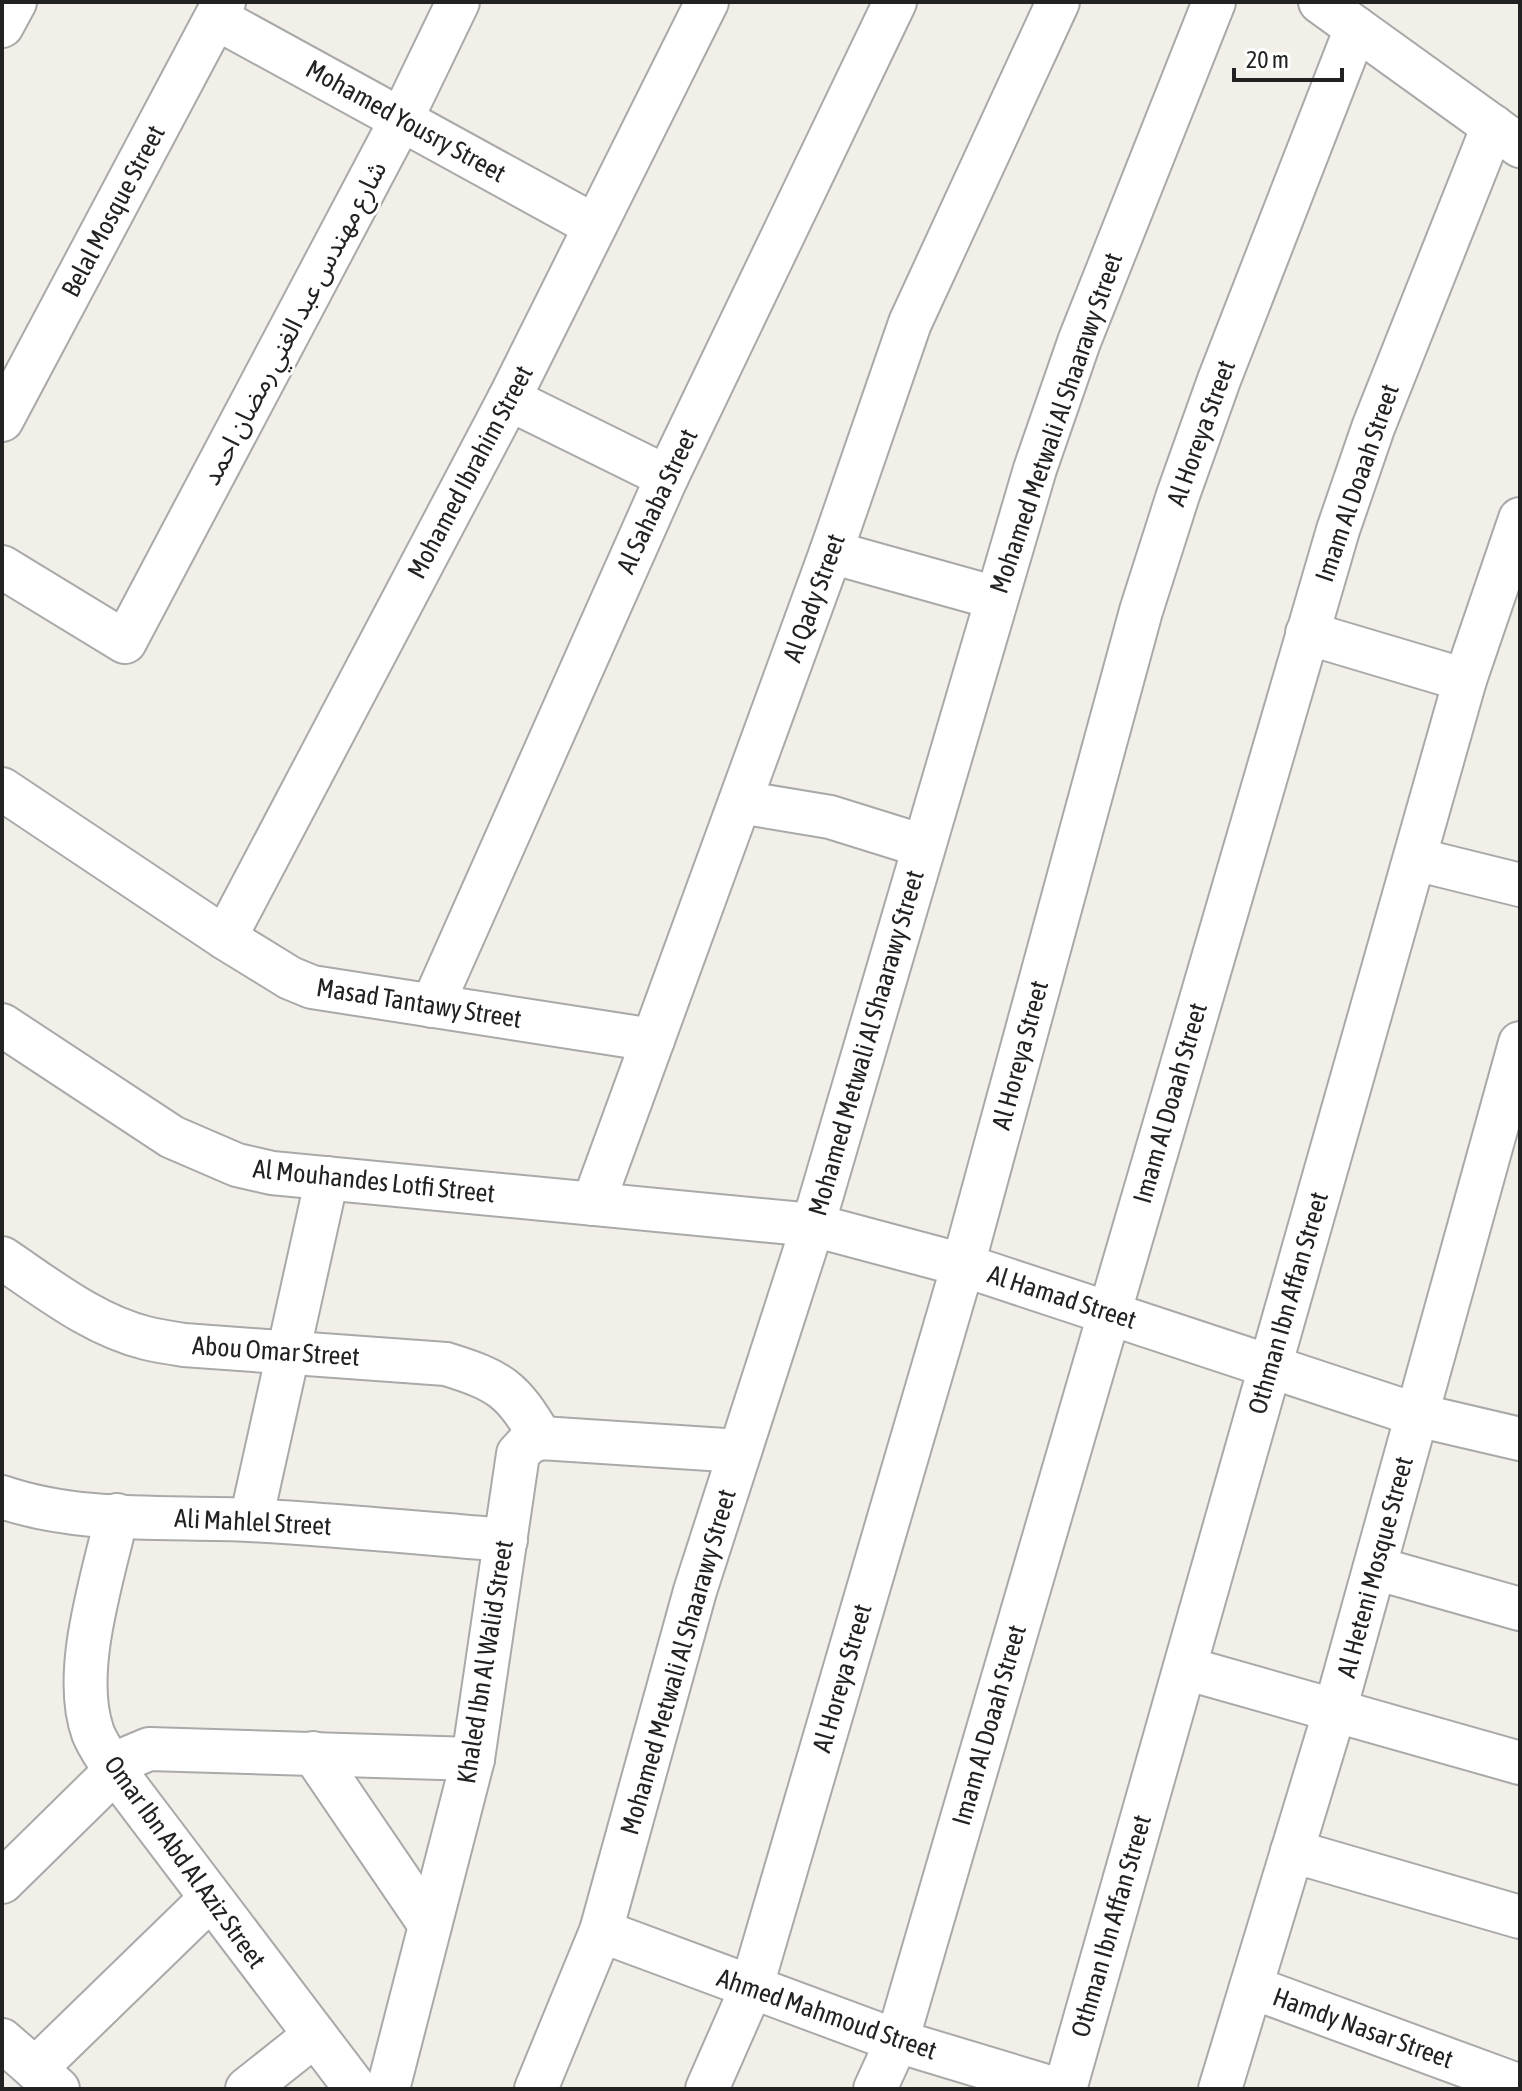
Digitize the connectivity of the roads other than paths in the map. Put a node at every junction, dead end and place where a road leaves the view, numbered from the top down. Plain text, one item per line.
1 (15, 2) edge
2 (458, 2) edge
3 (707, 2) edge
4 (895, 2) edge
5 (1058, 2) edge
6 (1214, 2) edge
7 (1320, 2) edge
8 (220, 10) edge
9 (2, 26) edge
10 (1356, 28) junction
11 (402, 118) junction
12 (1506, 136) edge
13 (595, 226) junction
14 (509, 399) junction
15 (2, 420) edge
16 (667, 477) junction
17 (1520, 519) edge
18 (831, 552) junction
19 (2, 567) edge
20 (996, 598) junction
21 (1307, 633) junction
22 (1465, 680) junction
23 (2, 789) edge
24 (740, 802) junction
25 (923, 846) junction
26 (1415, 859) junction
27 (1520, 885) edge
28 (225, 938) junction
29 (432, 1006) junction
30 (2, 1025) edge
31 (653, 1040) junction
32 (1520, 1043) edge
33 (327, 1178) junction
34 (593, 1204) junction
35 (813, 1225) junction
36 (2, 1258) edge
37 (963, 1265) junction
38 (1109, 1313) junction
39 (288, 1352) junction
40 (1270, 1366) junction
41 (1417, 1415) junction
42 (541, 1438) junction
43 (1520, 1439) edge
44 (740, 1451) junction
45 (2, 1497) edge
46 (117, 1515) junction
47 (251, 1520) junction
48 (506, 1540) junction
49 (1375, 1568) junction
50 (1520, 1609) edge
51 (1185, 1668) junction
52 (1335, 1710) junction
53 (313, 1753) junction
54 (473, 1759) junction
55 (1520, 1763) edge
56 (115, 1771) junction
57 (1292, 1851) junction
58 (2, 1882) edge
59 (210, 1899) junction
60 (1520, 1917) edge
61 (430, 1925) junction
62 (601, 1931) junction
63 (1251, 1987) junction
64 (751, 1989) junction
65 (315, 2035) junction
66 (2, 2040) edge
67 (897, 2041) junction
68 (46, 2079) edge
69 (1520, 2086) edge
70 (247, 2089) edge
71 (356, 2089) edge
72 (388, 2089) edge
73 (536, 2089) edge
74 (707, 2089) edge
75 (875, 2089) edge
76 (1056, 2089) edge
77 (1065, 2089) edge
78 (1220, 2089) edge

1 - 9 street
2 - 11 street, شارع مهندس عبد الغني رمضان احمد
3 - 13 street, Mohamed Ibrahim Street
4 - 16 street, Al Sahaba Street
5 - 18 street, Al Qady Street
6 - 20 street, Mohamed Metwali Al Shaarawy Street
7 - 10 street
8 - 11 street, Mohamed Yousry Street
8 - 15 street, Belal Mosque Street
10 - 12 street
10 - 37 street, Al Horeya Street
11 - 13 street, Mohamed Yousry Street
11 - 19 street, شارع مهندس عبد الغني رمضان احمد
12 - 21 street, Imam Al Doaah Street
13 - 14 street, Mohamed Ibrahim Street
14 - 16 street
14 - 28 street, Mohamed Ibrahim Street
16 - 29 street, Al Sahaba Street
17 - 22 street, Othman Ibn Affan Street
18 - 20 street
18 - 24 street, Al Qady Street
20 - 25 street, Mohamed Metwali Al Shaarawy Street
21 - 22 street
21 - 38 street, Imam Al Doaah Street
22 - 26 street, Othman Ibn Affan Street
23 - 28 street, Masad Tantawy Street
24 - 25 street
24 - 31 street, Al Qady Street
25 - 35 street, Mohamed Metwali Al Shaarawy Street
26 - 27 street
26 - 40 street, Othman Ibn Affan Street
28 - 29 street, Masad Tantawy Street
29 - 31 street, Masad Tantawy Street
30 - 33 street, Al Mouhandes Lotfi Street
31 - 34 street, Al Qady Street
32 - 41 street, Al Heteni Mosque Street
33 - 34 street, Al Mouhandes Lotfi Street
33 - 39 street
34 - 35 street, Al Hamad Street
35 - 37 street, Al Hamad Street
35 - 44 street, Mohamed Metwali Al Shaarawy Street
36 - 39 street, Abou Omar Street
37 - 38 street, Al Hamad Street
37 - 64 street, Al Horeya Street
38 - 40 street, Al Hamad Street
38 - 67 street, Imam Al Doaah Street
39 - 42 street, Abou Omar Street
39 - 47 street
40 - 41 street, Al Hamad Street
40 - 51 street, Othman Ibn Affan Street
41 - 43 street, Al Hamad Street
41 - 49 street, Al Heteni Mosque Street
42 - 44 street
42 - 48 street, Khaled Ibn Al Walid Street
44 - 62 street, Mohamed Metwali Al Shaarawy Street
45 - 46 street, Ali Mahlel Street
46 - 47 street, Ali Mahlel Street
46 - 56 street, Omar Ibn Abd Al Aziz Street
47 - 48 street, Ali Mahlel Street
48 - 54 street, Khaled Ibn Al Walid Street
49 - 50 street
49 - 52 street, Al Heteni Mosque Street
51 - 52 street
51 - 77 street, Othman Ibn Affan Street
52 - 55 street
52 - 57 street, Al Heteni Mosque Street
53 - 54 street
53 - 56 street
53 - 61 street
54 - 61 street, Khaled Ibn Al Walid Street
56 - 58 street
56 - 59 street, Omar Ibn Abd Al Aziz Street
57 - 60 street
57 - 63 street, Al Heteni Mosque Street
59 - 65 street, Omar Ibn Abd Al Aziz Street
59 - 68 street
61 - 72 street, Khaled Ibn Al Walid Street
62 - 64 street, Ahmed Mahmoud Street
62 - 73 street, Mohamed Metwali Al Shaarawy Street
63 - 69 street, Hamdy Nasar Street
63 - 78 street, Al Heteni Mosque Street
64 - 67 street, Ahmed Mahmoud Street
64 - 74 street, Al Horeya Street
65 - 70 street
65 - 71 street, Omar Ibn Abd Al Aziz Street
66 - 68 street
67 - 75 street, Imam Al Doaah Street
67 - 76 street, Ahmed Mahmoud Street

